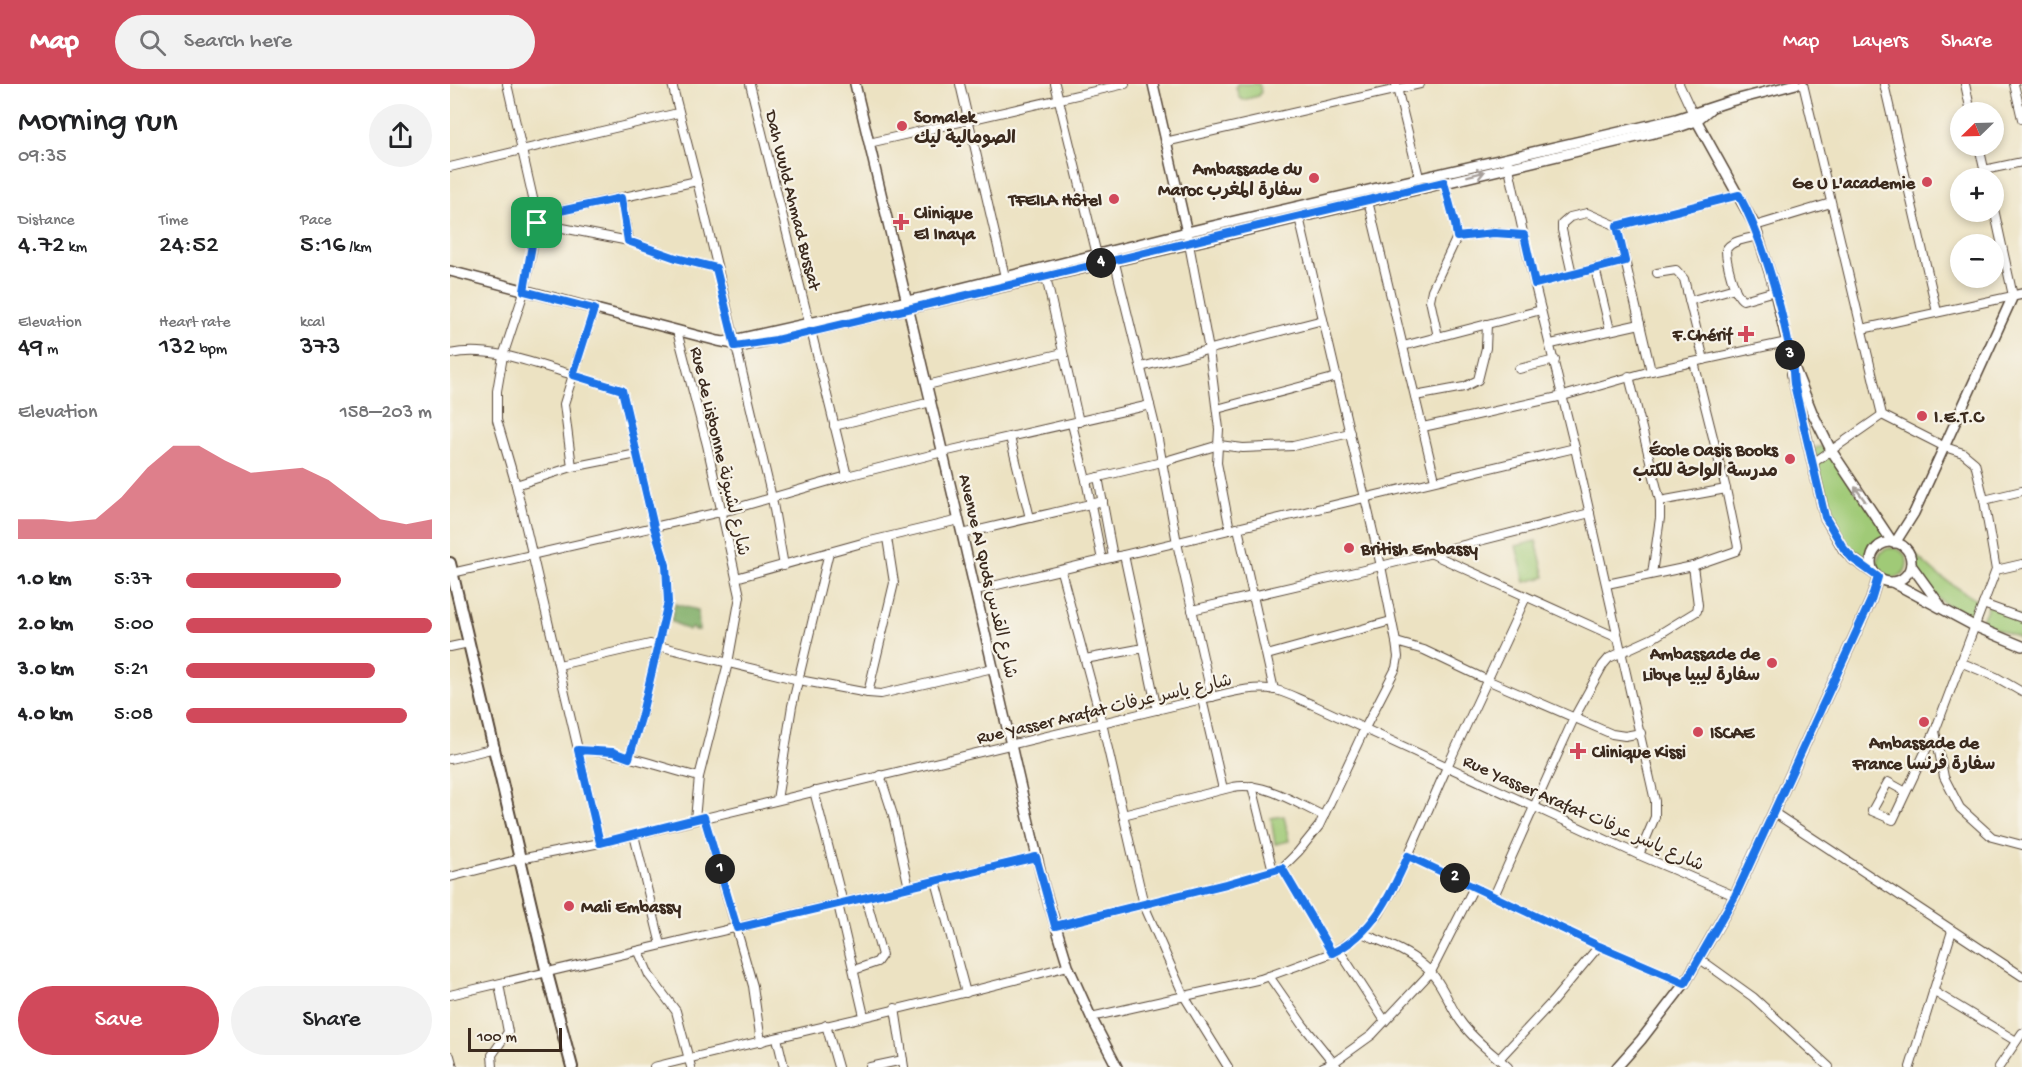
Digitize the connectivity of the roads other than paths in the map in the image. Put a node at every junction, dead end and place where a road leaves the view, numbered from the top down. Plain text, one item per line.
1 (507, 84) edge
2 (672, 84) edge
3 (750, 84) edge
4 (855, 84) edge
5 (960, 84) edge
6 (1055, 84) edge
7 (1125, 84) edge
8 (1153, 84) edge
9 (1420, 84) edge
10 (1679, 84) edge
11 (1796, 84) edge
12 (1803, 84) edge
13 (1884, 84) edge
14 (1965, 84) edge
15 (2014, 84) edge
16 (1397, 87) edge
17 (1059, 99) junction
18 (1969, 102) edge
19 (678, 113) junction
20 (1694, 118) junction
21 (2022, 119) edge
22 (969, 120) junction
23 (1165, 142) junction
24 (869, 143) junction
25 (522, 150) junction
26 (1508, 162) junction
27 (2022, 162) edge
28 (450, 167) edge
29 (2004, 168) edge
30 (1419, 177) junction
31 (697, 181) junction
32 (1444, 182) junction
33 (1739, 195) junction
34 (621, 198) junction
35 (1368, 201) junction
36 (1831, 203) junction
37 (1299, 217) junction
38 (537, 220) junction
39 (1998, 222) edge
40 (1617, 226) junction
41 (1755, 226) junction
42 (1187, 232) junction
43 (1524, 235) junction
44 (1758, 236) junction
45 (1457, 237) junction
46 (628, 241) junction
47 (1190, 244) junction
48 (1113, 255) junction
49 (1098, 259) junction
50 (1625, 261) junction
51 (716, 268) junction
52 (1595, 268) junction
53 (450, 271) edge
54 (1657, 273) dead end
55 (1572, 274) junction
56 (1005, 277) junction
57 (1046, 277) junction
58 (1535, 284) junction
59 (1735, 288) junction
60 (524, 291) junction
61 (1775, 291) junction
62 (2018, 295) edge
63 (1689, 302) junction
64 (907, 305) junction
65 (594, 309) junction
66 (1541, 310) junction
67 (1937, 312) junction
68 (1323, 320) junction
69 (1487, 324) junction
70 (1640, 324) junction
71 (810, 327) junction
72 (1862, 329) junction
73 (1610, 330) junction
74 (677, 331) junction
75 (1438, 337) junction
76 (731, 342) junction
77 (1787, 342) junction
78 (1551, 344) junction
79 (1403, 346) junction
80 (1209, 350) junction
81 (1063, 352) junction
82 (450, 354) edge
83 (503, 356) junction
84 (1555, 360) junction
85 (1704, 360) junction
86 (1694, 362) junction
87 (1792, 362) junction
88 (1141, 367) junction
89 (1519, 369) dead end
90 (1651, 371) junction
91 (573, 375) junction
92 (1629, 376) junction
93 (1337, 377) junction
94 (927, 385) junction
95 (1415, 396) junction
96 (1563, 396) junction
97 (931, 402) junction
98 (1150, 405) junction
99 (1217, 409) junction
100 (1882, 415) junction
101 (1075, 423) junction
102 (834, 426) junction
103 (1422, 427) junction
104 (1350, 433) junction
105 (1010, 437) junction
106 (1219, 445) junction
107 (1945, 447) junction
108 (1575, 448) junction
109 (1831, 450) junction
110 (943, 452) junction
111 (637, 454) junction
112 (1162, 462) junction
113 (1813, 463) junction
114 (572, 468) junction
115 (847, 476) junction
116 (1098, 477) junction
117 (1086, 480) junction
118 (1435, 480) junction
119 (516, 484) junction
120 (1726, 489) junction
121 (2022, 491) edge
122 (772, 498) junction
123 (1365, 498) junction
124 (1984, 500) junction
125 (1103, 501) junction
126 (1660, 501) junction
127 (1091, 503) junction
128 (720, 512) junction
129 (1590, 513) junction
130 (1030, 518) junction
131 (959, 520) junction
132 (1909, 522) junction
133 (654, 527) junction
134 (1234, 529) junction
135 (962, 534) junction
136 (887, 538) junction
137 (1177, 543) junction
138 (1894, 543) junction
139 (1905, 548) junction
140 (829, 552) junction
141 (1430, 553) junction
142 (531, 555) junction
143 (1124, 555) junction
144 (1113, 557) junction
145 (1102, 560) junction
146 (2022, 564) edge
147 (1911, 565) junction
148 (784, 566) junction
149 (1381, 566) junction
150 (1693, 566) junction
151 (451, 568) edge
152 (1996, 570) junction
153 (1061, 571) junction
154 (1652, 574) junction
155 (736, 578) junction
156 (1883, 579) junction
157 (1607, 584) junction
158 (976, 590) junction
159 (1255, 596) junction
160 (1526, 597) junction
161 (1983, 604) junction
162 (1943, 609) junction
163 (1192, 610) junction
164 (2022, 618) edge
165 (1391, 621) junction
166 (1974, 626) junction
167 (1618, 638) junction
168 (1396, 642) junction
169 (469, 643) junction
170 (659, 646) junction
171 (2022, 646) edge
172 (450, 647) edge
173 (1144, 648) junction
174 (1622, 653) junction
175 (1268, 655) junction
176 (1085, 659) junction
177 (1960, 662) junction
178 (728, 663) junction
179 (559, 665) junction
180 (993, 668) junction
181 (799, 680) junction
182 (1487, 680) junction
183 (1274, 690) junction
184 (2022, 692) edge
185 (868, 693) junction
186 (1212, 697) junction
187 (1202, 699) junction
188 (1157, 710) junction
189 (1574, 718) junction
190 (1102, 723) junction
191 (1364, 730) junction
192 (1935, 731) junction
193 (1641, 733) junction
194 (1011, 744) junction
195 (495, 748) junction
196 (578, 750) junction
197 (629, 758) junction
198 (450, 759) edge
199 (1447, 767) junction
200 (880, 775) junction
201 (699, 777) junction
202 (1252, 786) junction
203 (1223, 789) junction
204 (814, 791) junction
205 (1906, 792) junction
206 (777, 800) junction
207 (1533, 807) junction
208 (1773, 812) junction
209 (1123, 815) junction
210 (1324, 816) junction
211 (704, 817) junction
212 (695, 819) junction
213 (634, 835) junction
214 (600, 843) junction
215 (2022, 845) edge
216 (1639, 855) junction
217 (1408, 856) junction
218 (1036, 857) junction
219 (520, 859) junction
220 (1277, 869) junction
221 (450, 877) edge
222 (936, 881) junction
223 (1474, 887) junction
224 (909, 888) junction
225 (1494, 896) junction
226 (1735, 896) junction
227 (866, 897) junction
228 (840, 903) junction
229 (1144, 905) junction
230 (1055, 926) junction
231 (737, 928) junction
232 (1952, 931) junction
233 (1362, 933) junction
234 (661, 945) junction
235 (1599, 946) junction
236 (1335, 951) junction
237 (639, 952) junction
238 (1700, 959) junction
239 (1068, 966) junction
240 (854, 970) junction
241 (1431, 972) junction
242 (548, 973) junction
243 (1269, 976) junction
244 (2022, 976) edge
245 (1685, 983) junction
246 (499, 984) junction
247 (1934, 991) junction
248 (966, 993) junction
249 (450, 995) edge
250 (1184, 996) junction
251 (895, 1008) junction
252 (864, 1016) junction
253 (1091, 1017) junction
254 (1386, 1021) junction
255 (826, 1025) junction
256 (2022, 1033) edge
257 (777, 1038) junction
258 (2016, 1041) junction
259 (761, 1042) junction
260 (450, 1056) edge
261 (1499, 1059) junction
262 (690, 1063) edge
263 (904, 1064) edge
264 (1335, 1065) edge
265 (453, 1067) edge
266 (493, 1067) edge
267 (572, 1067) edge
268 (654, 1067) edge
269 (784, 1067) edge
270 (838, 1067) edge
271 (870, 1067) edge
272 (1117, 1067) edge
273 (1228, 1067) edge
274 (1323, 1067) edge
275 (1508, 1067) edge
276 (1617, 1067) edge
277 (1829, 1067) edge
278 (1910, 1067) edge
279 (1999, 1067) edge

1 - 25 street
2 - 19 street
3 - 71 street, Dah Wuld Ahmad Bussat
4 - 24 street, Avenue Al Quds شارع القدس
5 - 22 street
6 - 17 street
7 - 17 street
8 - 23 street
9 - 16 street
10 - 20 street
11 - 20 street
12 - 36 street
13 - 67 street
14 - 18 street
15 - 21 street
16 - 23 street
16 - 30 street
17 - 22 street
17 - 49 street
19 - 25 street
19 - 31 street
20 - 26 street
20 - 33 street
22 - 24 street
22 - 56 street
23 - 42 street
24 - 64 street, Avenue Al Quds شارع القدس
25 - 28 street
25 - 38 street
26 - 30 street
32 -> 26 street
26 - 43 street
27 - 29 street
30 - 42 street
31 - 34 street
31 - 51 street
32 - 35 street
32 - 45 street
33 - 40 street
33 - 41 street
34 - 38 street
34 - 46 street
35 - 37 street
35 - 79 street
36 - 41 street
36 - 72 street
37 - 47 street
37 - 68 street
38 - 46 street
38 - 60 street
39 - 62 street
40 - 50 street
40 - 55 street
41 - 44 street
42 - 47 street
42 - 48 street
43 - 45 street
43 - 58 street
44 - 59 street
44 - 61 street
45 - 75 street
46 - 51 street
47 - 48 street
47 - 80 street
48 - 49 street
48 - 88 street
49 - 56 street
49 - 57 street
50 - 52 street
50 - 70 street
51 - 76 street
52 - 55 street
52 - 73 street
53 - 60 street
54 - 63 street
55 - 58 street
56 - 64 street
57 - 64 street
57 - 81 street
58 - 66 street
59 - 61 street
59 - 63 street
60 - 65 street
60 - 83 street
61 - 77 street
62 - 67 street
62 - 107 street
63 - 85 street
64 - 71 street
64 - 94 street, Avenue Al Quds شارع القدس
65 - 74 street
65 - 91 street
66 - 69 street
66 - 78 street
67 - 72 street
68 - 80 street
68 - 93 street
69 - 75 street
69 - 95 street
70 - 73 street
70 - 90 street
71 - 76 street
71 - 102 street, Dah Wuld Ahmad Bussat
72 - 100 street
73 - 78 street
74 - 76 street
74 - 128 street, Rue de Lisbonne شارع لشبونة
75 - 79 street
76 - 122 street
77 - 85 street
77 - 87 street
78 - 84 street
79 - 95 street
80 - 88 street
80 - 99 street
81 - 94 street
81 - 101 street
82 - 83 street
83 - 91 street
83 - 119 street
84 - 89 street
84 - 96 street
85 - 86 street
86 - 90 street
86 - 120 street
87 - 109 street
87 - 113 street
88 - 98 street
90 - 92 street
91 - 111 street
91 - 114 street
92 - 96 street
92 - 126 street
93 - 99 street
93 - 104 street
94 - 97 street, Avenue Al Quds شارع القدس
95 - 103 street
96 - 103 street
96 - 108 street
97 - 102 street
97 - 110 street, Avenue Al Quds شارع القدس
98 - 101 street
98 - 112 street
99 - 106 street
100 - 107 street
100 - 109 street
101 - 105 street
101 - 117 street
102 - 115 street, Dah Wuld Ahmad Bussat
103 - 118 street
104 - 106 street
104 - 123 street
105 - 110 street
105 - 130 street
106 - 112 street
106 - 134 street
107 - 124 street
107 - 132 street
108 - 118 street
108 - 129 street
109 - 113 street
138 -> 109 street
110 - 115 street
110 - 131 street, Avenue Al Quds شارع القدس
111 - 114 street
111 - 133 street
112 - 116 street
112 - 137 street
113 - 156 street
114 - 119 street
115 - 122 street
116 - 117 street
116 - 125 street
117 - 127 street
118 - 123 street
119 - 142 street
120 - 126 street
120 - 150 street
121 - 124 street
122 - 128 street
122 - 148 street
123 - 134 street
123 - 149 street
124 - 152 street
125 - 127 street
125 - 144 street
126 - 154 street
127 - 130 street
127 - 145 street
128 - 133 street
128 - 155 street, Rue de Lisbonne شارع لشبونة
129 - 141 street
129 - 157 street
130 - 135 street
131 - 135 street, Avenue Al Quds شارع القدس
131 - 136 street
132 - 138 street
132 - 139 street
133 - 142 street
133 - 170 street
134 - 137 street
134 - 159 street
135 - 158 street, Avenue Al Quds شارع القدس
136 - 140 street
136 - 185 street
137 - 143 street
137 - 163 street
138 - 139 street
138 - 156 street
139 - 147 street
140 - 148 street
140 - 181 street
141 - 149 street
141 - 160 street
142 - 151 street
142 - 179 street
143 - 144 street
143 - 173 street
144 - 145 street
145 - 153 street
146 - 152 street
147 - 156 street
147 - 162 street
148 - 155 street
149 - 159 street
149 - 165 street
150 - 154 street
150 - 174 street
151 - 169 main road
152 - 161 street
153 - 158 street
153 - 176 street
154 - 157 street
155 - 178 street, Rue de Lisbonne شارع لشبونة
156 - 162 street
156 - 208 street
157 - 167 street
158 - 180 street, Avenue Al Quds شارع القدس
159 - 163 street
159 - 175 street
160 - 167 street
160 - 182 street
161 - 164 street
161 - 166 street
162 - 166 street
163 - 186 street
165 - 168 street
165 - 175 street
166 - 171 street
166 - 177 street
167 - 174 street
168 - 182 street
168 - 191 street
169 - 172 street
169 - 195 main road
170 - 178 street
170 - 179 street
170 - 197 street
173 - 176 street
173 - 188 street
174 - 189 street
174 - 193 street
175 - 183 street
176 - 190 street
177 - 184 street
177 - 192 street
178 - 181 street
178 - 201 street, Rue de Lisbonne شارع لشبونة
179 - 196 street
180 - 185 street
180 - 194 street, Avenue Al Quds شارع القدس
181 - 185 street
181 - 206 street
182 - 189 street
182 - 199 street
183 - 186 street, Rue Yasser Arafat شارع ياسر عرفات
183 - 191 street, Rue Yasser Arafat شارع ياسر عرفات
186 - 187 street, Rue Yasser Arafat شارع ياسر عرفات
187 - 188 street, Rue Yasser Arafat شارع ياسر عرفات
187 - 203 street
188 - 190 street, Rue Yasser Arafat شارع ياسر عرفات
189 - 193 street
189 - 207 street
190 - 194 street, Rue Yasser Arafat شارع ياسر عرفات
190 - 209 street
191 - 199 street, Rue Yasser Arafat شارع ياسر عرفات
191 - 210 street
192 - 205 street
192 - 215 street
193 - 216 street
194 - 200 street, Rue Yasser Arafat شارع ياسر عرفات
194 - 218 street, Avenue Al Quds شارع القدس
195 - 198 street
195 - 219 main road
196 - 197 street
196 - 214 street
197 - 201 street
199 - 207 street, Rue Yasser Arafat شارع ياسر عرفات
199 - 217 street
200 - 204 street, Rue Yasser Arafat شارع ياسر عرفات
200 - 224 street
201 - 212 street, Rue de Lisbonne شارع لشبونة
202 - 203 street
202 - 210 street
202 - 220 street
203 - 209 street
204 - 206 street, Rue Yasser Arafat شارع ياسر عرفات
204 - 228 street
205 - 205 street
206 - 211 street, Rue Yasser Arafat شارع ياسر عرفات
207 - 216 street, Rue Yasser Arafat شارع ياسر عرفات
207 - 225 street
208 - 226 street
208 - 232 street
209 - 229 street
210 - 220 street
211 - 212 street, Rue Yasser Arafat شارع ياسر عرفات
211 - 231 street
212 - 213 street, Rue Yasser Arafat شارع ياسر عرفات
213 - 214 street, Rue Yasser Arafat شارع ياسر عرفات
213 - 234 street
214 - 219 street, Rue Yasser Arafat شارع ياسر عرفات
216 - 226 street, Rue Yasser Arafat شارع ياسر عرفات
217 - 223 street
217 - 233 street
218 - 222 street
218 - 230 street, Avenue Al Quds شارع القدس
219 - 221 street, Rue Yasser Arafat شارع ياسر عرفات
219 - 242 main road
220 - 229 street
220 - 236 street
222 - 224 street
222 - 248 street
223 - 225 street
223 - 241 street
224 - 227 street
225 - 235 street
226 - 238 street
227 - 228 street
227 - 240 street
228 - 231 street
228 - 240 street
229 - 230 street
229 - 250 street
230 - 239 street, Avenue Al Quds شارع القدس
231 - 234 street
231 - 259 street
232 - 244 street
232 - 247 street
233 - 236 street
233 - 241 street
234 - 237 street
235 - 245 street
235 - 261 street
236 - 243 street
236 - 254 street
237 - 242 street
237 - 262 street
238 - 245 street
238 - 277 street
239 - 248 street
239 - 253 street, Avenue Al Quds شارع القدس
240 - 252 street
241 - 254 street
241 - 261 street
242 - 246 street
242 - 267 main road
243 - 250 street
243 - 264 street
245 - 276 street
246 - 249 street
246 - 266 street
247 - 258 street
247 - 278 street
248 - 251 street
250 - 253 street
250 - 273 street
251 - 252 street
251 - 263 street
252 - 255 street
253 - 272 street, Avenue Al Quds شارع القدس
254 - 264 street
255 - 257 street
255 - 270 street
256 - 258 street
257 - 259 street
257 - 269 street
258 - 279 street
259 - 262 street
260 - 265 street
261 - 275 street
262 - 268 street
263 - 271 street
264 - 274 street

